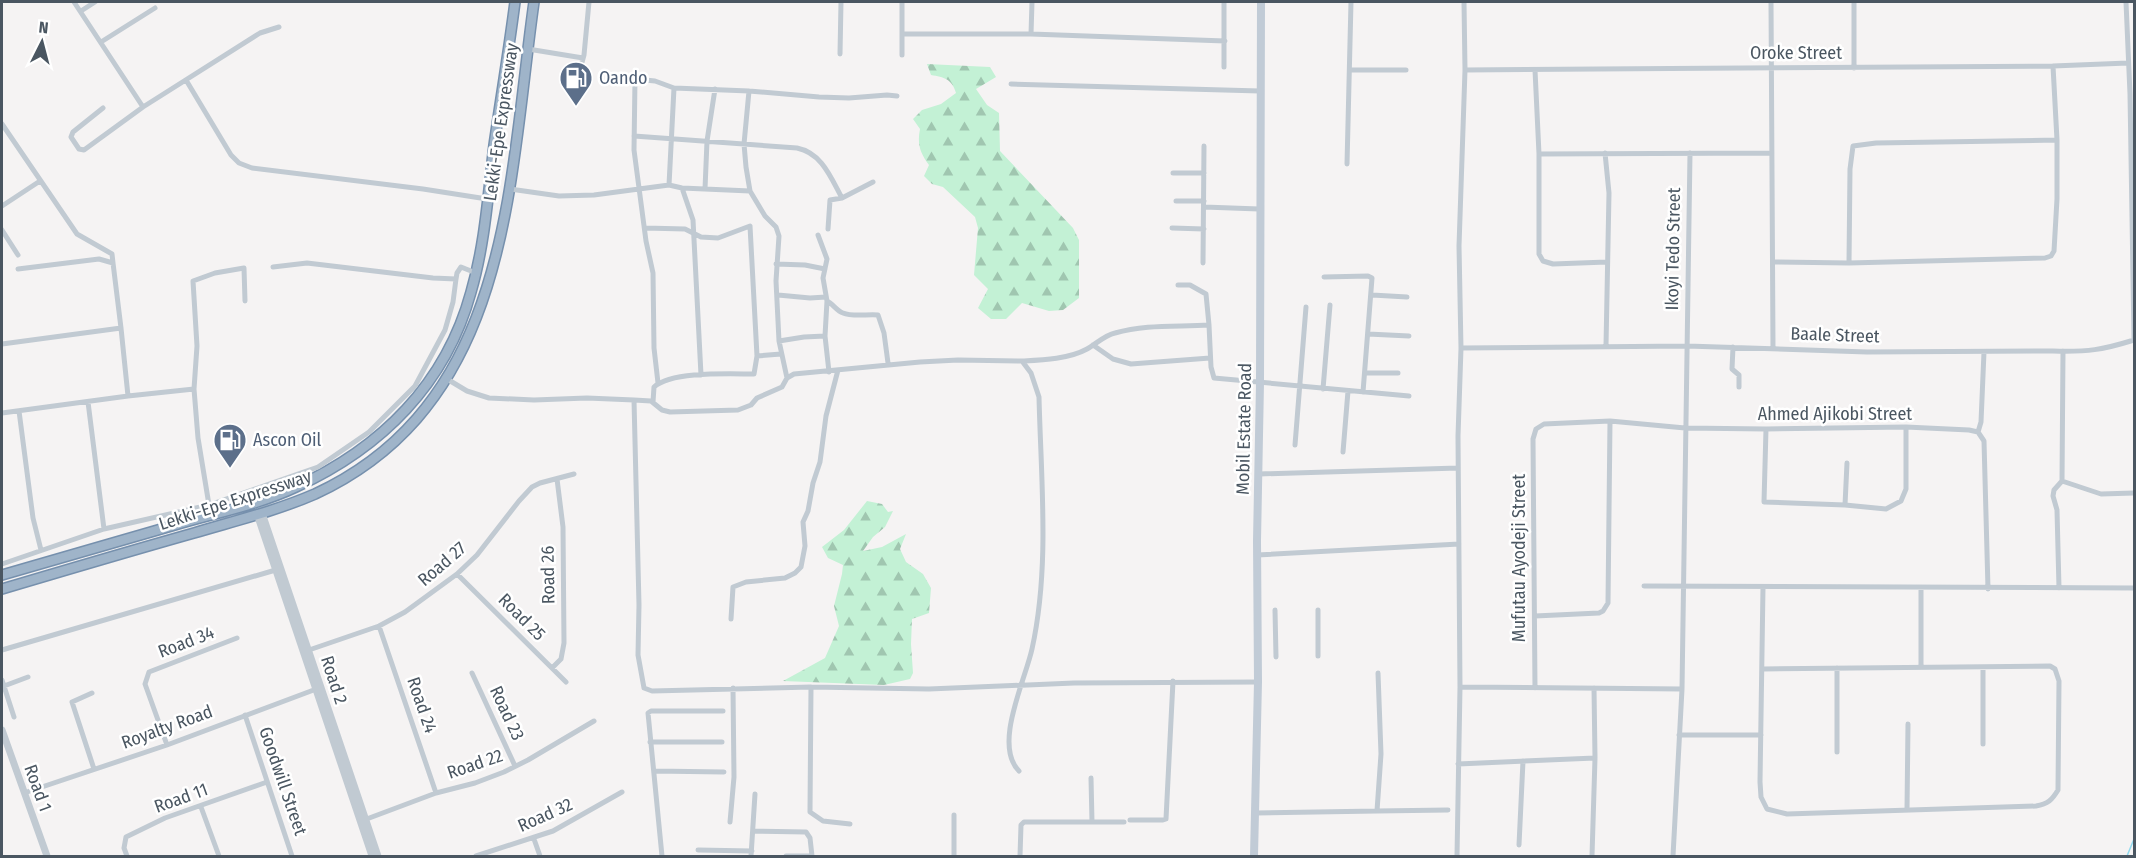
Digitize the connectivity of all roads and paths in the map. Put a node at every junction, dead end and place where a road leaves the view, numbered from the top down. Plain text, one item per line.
1 (74, 2) edge
2 (95, 2) edge
3 (515, 2) edge
4 (534, 2) edge
5 (589, 2) edge
6 (841, 2) edge
7 (902, 2) edge
8 (1032, 2) edge
9 (1224, 2) edge
10 (1261, 2) edge
11 (1351, 2) edge
12 (1464, 2) edge
13 (1771, 2) edge
14 (1854, 2) edge
15 (2126, 2) edge
16 (155, 8) dead end
17 (81, 12) junction
18 (279, 27) dead end
19 (902, 34) junction
20 (1031, 34) junction
21 (1225, 41) junction
22 (101, 42) junction
23 (528, 49) junction
24 (840, 54) dead end
25 (902, 55) dead end
26 (583, 58) junction
27 (2128, 63) junction
28 (2054, 66) junction
29 (1224, 67) dead end
30 (1770, 68) junction
31 (1854, 68) junction
32 (1351, 70) junction
33 (1406, 70) dead end
34 (1465, 70) junction
35 (1535, 70) junction
36 (579, 73) dead end
37 (186, 80) junction
38 (1011, 84) dead end
39 (674, 88) junction
40 (715, 89) junction
41 (749, 91) junction
42 (1260, 91) junction
43 (2132, 94) edge
44 (897, 96) dead end
45 (143, 106) junction
46 (103, 108) dead end
47 (2, 127) edge
48 (634, 136) junction
49 (670, 137) junction
50 (2057, 140) junction
51 (708, 141) junction
52 (744, 144) junction
53 (1204, 146) dead end
54 (1605, 153) junction
55 (1690, 153) junction
56 (1772, 153) junction
57 (1539, 154) junction
58 (1347, 164) dead end
59 (1173, 173) dead end
60 (2132, 173) edge
61 (1204, 174) junction
62 (40, 181) junction
63 (873, 182) dead end
64 (669, 185) junction
65 (639, 188) junction
66 (682, 188) junction
67 (510, 189) junction
68 (705, 189) junction
69 (750, 191) junction
70 (842, 198) junction
71 (487, 199) junction
72 (1176, 201) dead end
73 (1204, 204) junction
74 (2, 206) edge
75 (1259, 209) junction
76 (645, 228) junction
77 (1172, 228) dead end
78 (828, 229) dead end
79 (1203, 229) junction
80 (2, 230) edge
81 (694, 234) junction
82 (818, 235) dead end
83 (18, 255) dead end
84 (479, 255) junction
85 (495, 258) junction
86 (1608, 262) junction
87 (1773, 262) junction
88 (113, 263) junction
89 (1203, 263) dead end
90 (1849, 263) junction
91 (776, 264) junction
92 (273, 267) dead end
93 (18, 269) dead end
94 (825, 269) junction
95 (476, 273) junction
96 (1324, 277) dead end
97 (456, 279) junction
98 (1178, 285) dead end
99 (778, 295) junction
100 (1372, 295) junction
101 (1407, 297) dead end
102 (826, 299) junction
103 (245, 301) dead end
104 (1330, 305) dead end
105 (1306, 307) dead end
106 (1209, 325) junction
107 (121, 328) junction
108 (1368, 334) junction
109 (825, 336) junction
110 (1409, 336) dead end
111 (2134, 340) edge
112 (779, 341) junction
113 (2, 344) edge
114 (1093, 345) junction
115 (1606, 346) junction
116 (1687, 346) junction
117 (1733, 347) junction
118 (1773, 347) junction
119 (1461, 348) junction
120 (2063, 351) junction
121 (1984, 352) junction
122 (781, 354) junction
123 (757, 356) junction
124 (1210, 358) junction
125 (1022, 361) junction
126 (888, 363) junction
127 (838, 370) junction
128 (829, 372) junction
129 (1365, 373) junction
130 (1398, 373) dead end
131 (701, 375) junction
132 (787, 378) junction
133 (447, 379) junction
134 (658, 383) junction
135 (1260, 383) junction
136 (1300, 387) junction
137 (1739, 387) dead end
138 (195, 389) junction
139 (1323, 389) junction
140 (1348, 391) junction
141 (1363, 392) junction
142 (128, 396) junction
143 (1409, 396) dead end
144 (634, 400) junction
145 (88, 402) junction
146 (653, 402) junction
147 (19, 411) junction
148 (2, 413) edge
149 (1610, 421) junction
150 (1906, 427) junction
151 (1685, 428) junction
152 (1536, 429) joint
153 (1766, 429) junction
154 (1978, 432) junction
155 (1294, 445) dead end
156 (1343, 452) dead end
157 (1847, 463) dead end
158 (1458, 468) junction
159 (574, 474) dead end
160 (1259, 474) junction
161 (557, 479) junction
162 (2062, 481) junction
163 (2134, 493) edge
164 (209, 505) junction
165 (1845, 505) junction
166 (260, 513) junction
167 (104, 529) junction
168 (1459, 544) junction
169 (41, 550) junction
170 (1257, 555) junction
171 (2, 564) edge
172 (279, 569) junction
173 (457, 574) junction
174 (2, 575) edge
175 (1644, 586) dead end
176 (1763, 587) junction
177 (1683, 588) junction
178 (1921, 588) junction
179 (2059, 588) junction
180 (2134, 588) edge
181 (2, 589) edge
182 (1988, 589) junction
183 (1275, 610) dead end
184 (1318, 610) dead end
185 (1535, 616) junction
186 (731, 619) dead end
187 (379, 626) junction
188 (237, 638) dead end
189 (2, 650) edge
190 (309, 650) junction
191 (1318, 656) dead end
192 (1276, 657) dead end
193 (1921, 666) junction
194 (1983, 667) junction
195 (552, 668) junction
196 (1837, 668) junction
197 (1763, 669) junction
198 (472, 673) dead end
199 (1378, 673) dead end
200 (28, 677) dead end
201 (1173, 681) junction
202 (566, 682) dead end
203 (1258, 682) junction
204 (3, 683) edge
205 (1021, 686) junction
206 (811, 687) junction
207 (1460, 687) junction
208 (318, 688) junction
209 (733, 688) junction
210 (1535, 688) junction
211 (1594, 688) junction
212 (1682, 689) junction
213 (92, 693) dead end
214 (68, 695) dead end
215 (72, 702) junction
216 (723, 711) dead end
217 (244, 715) junction
218 (14, 717) dead end
219 (594, 721) dead end
220 (1908, 724) dead end
221 (2, 730) edge
222 (1679, 735) junction
223 (1761, 735) junction
224 (650, 742) junction
225 (722, 742) dead end
226 (1983, 744) dead end
227 (167, 745) junction
228 (1837, 752) dead end
229 (1595, 758) junction
230 (1523, 761) junction
231 (1458, 764) junction
232 (515, 766) junction
233 (94, 769) junction
234 (654, 771) junction
235 (1020, 771) dead end
236 (724, 772) dead end
237 (1091, 778) dead end
238 (267, 782) junction
239 (622, 792) dead end
240 (24, 793) junction
241 (436, 794) junction
242 (755, 794) dead end
243 (201, 807) junction
244 (1377, 810) junction
245 (1448, 810) dead end
246 (1907, 810) junction
247 (1256, 813) junction
248 (954, 815) dead end
249 (363, 820) junction
250 (730, 822) dead end
251 (1092, 822) junction
252 (850, 824) dead end
253 (753, 831) junction
254 (534, 839) junction
255 (1520, 845) dead end
256 (698, 850) dead end
257 (752, 854) edge
258 (47, 856) edge
259 (127, 856) edge
260 (219, 856) edge
261 (292, 856) edge
262 (372, 856) edge
263 (378, 856) edge
264 (476, 856) edge
265 (540, 856) edge
266 (662, 856) edge
267 (786, 856) edge
268 (812, 856) edge
269 (954, 856) edge
270 (1020, 856) edge
271 (1254, 856) edge
272 (1457, 856) edge
273 (1593, 856) edge
274 (1673, 856) edge

1 - 17 street
2 - 17 street
3 - 71 highway, Lekki-Epe Expressway
4 - 23 highway, Lekki-Epe Expressway
5 - 26 street
6 - 24 street
7 - 19 street
8 - 20 street
9 - 21 street
10 - 42 main road, Mobil Estate Road
11 - 32 street
12 - 34 street
13 - 30 street
14 - 31 street
15 - 27 street
16 - 22 street
17 - 22 street
18 - 37 street
19 - 20 street
19 - 25 street
20 - 21 street
21 - 29 street
22 - 45 street
23 - 26 street
23 - 67 highway, Lekki-Epe Expressway
26 - 36 street
27 - 28 street, Oroke Street
27 - 43 street
28 - 31 street, Oroke Street
28 - 50 street
30 - 31 street, Oroke Street
30 - 35 street, Oroke Street
30 - 56 street
32 - 33 street
32 - 58 street
34 - 35 street, Oroke Street
34 - 119 street
35 - 57 street
37 - 45 street
37 - 71 street
38 - 42 street
39 - 40 street
39 - 48 street
39 - 49 street
40 - 41 street
40 - 51 street
41 - 44 street
41 - 52 street
42 - 75 main road, Mobil Estate Road
43 - 60 street
45 - 46 street
47 - 62 street
48 - 49 street
48 - 65 street
49 - 51 street
49 - 64 street
50 - 90 street
50 - 90 street
51 - 52 street
51 - 68 street
52 - 69 street
52 - 70 street
53 - 61 street
54 - 55 street
54 - 57 street
54 - 86 street
55 - 56 street
55 - 116 street, Ikoyi Tedo Street
56 - 87 street
57 - 86 street
59 - 61 street
60 - 111 street
61 - 73 street
62 - 74 street
62 - 88 street
63 - 70 street
64 - 65 street
64 - 66 street
65 - 67 street
65 - 76 street
66 - 68 street
66 - 81 street
67 - 85 highway, Lekki-Epe Expressway
68 - 69 street
69 - 91 street
70 - 78 street
71 - 84 highway, Lekki-Epe Expressway
72 - 73 street
73 - 75 street
73 - 79 street
75 - 135 main road, Mobil Estate Road
76 - 81 street
76 - 134 street
77 - 79 street
79 - 89 street
80 - 83 street
81 - 123 street
81 - 131 street
82 - 94 street
84 - 85 highway
84 - 95 highway, Lekki-Epe Expressway
85 - 133 highway, Lekki-Epe Expressway
86 - 115 street
87 - 90 street
87 - 118 street
88 - 93 street
88 - 107 street
91 - 94 street
91 - 99 street
92 - 97 street
94 - 102 street
95 - 97 street
95 - 174 highway, Lekki-Epe Expressway
96 - 100 street
97 - 164 street
98 - 106 street
99 - 102 street
99 - 112 street
100 - 101 street
100 - 108 street
102 - 109 street
102 - 126 street
103 - 138 street
104 - 139 street
105 - 136 street
106 - 114 street
106 - 124 street
107 - 113 street
107 - 142 street
108 - 110 street
108 - 129 street
109 - 112 street
109 - 128 street
111 - 120 street, Baale Street
112 - 122 street
114 - 124 street
114 - 125 street
115 - 116 street, Baale Street
115 - 119 street, Baale Street
116 - 117 street, Baale Street
116 - 151 street, Ikoyi Tedo Street
117 - 118 street, Baale Street
117 - 137 street
118 - 121 street, Baale Street
119 - 158 street
120 - 121 street, Baale Street
120 - 162 street
121 - 154 street
122 - 123 street
122 - 132 street
123 - 131 street
124 - 135 street
125 - 126 street
125 - 205 street
126 - 127 street
127 - 128 street
127 - 186 street
128 - 132 street
129 - 130 street
129 - 141 street
131 - 134 street
132 - 146 street
133 - 144 street
133 - 166 highway, Lekki-Epe Expressway
134 - 146 street
135 - 136 street
135 - 160 main road, Mobil Estate Road
136 - 139 street
136 - 155 street
138 - 142 street
138 - 164 street
139 - 140 street
140 - 141 street
140 - 156 street
141 - 143 street
142 - 145 street
144 - 146 street
144 - 209 street
145 - 147 street
145 - 167 street
147 - 148 street
147 - 169 street
149 - 151 street, Ahmed Ajikobi Street
149 - 152 street, Ahmed Ajikobi Street
149 - 185 street
150 - 153 street, Ahmed Ajikobi Street
150 - 154 street, Ahmed Ajikobi Street
150 - 165 street
151 - 153 street, Ahmed Ajikobi Street
151 - 177 street, Ikoyi Tedo Street
152 - 185 street, Mufutau Ayodeji Street
153 - 165 street
154 - 182 street
157 - 165 street
158 - 160 street
158 - 168 street
159 - 161 street, Road 27
160 - 170 main road, Mobil Estate Road
161 - 173 street, Road 27
161 - 195 street, Road 26
162 - 163 street
162 - 179 street
164 - 167 street
166 - 172 street, Road 2
166 - 181 highway, Lekki-Epe Expressway
167 - 169 street
168 - 170 street
168 - 207 street
169 - 171 street
170 - 203 main road, Mobil Estate Road
172 - 189 street
172 - 190 street, Road 2
172 - 208 street, Road 2
173 - 187 street, Road 27
173 - 195 street, Road 25
175 - 177 street
176 - 177 street
176 - 178 street
176 - 197 street
177 - 212 street, Ikoyi Tedo Street
178 - 182 street
178 - 193 street
179 - 180 street
179 - 182 street
183 - 192 street
184 - 191 street
185 - 210 street, Mufutau Ayodeji Street
187 - 190 street, Road 27
187 - 241 street, Road 24
188 - 227 street, Road 34
190 - 208 street, Road 2
193 - 194 street
193 - 196 street
194 - 226 street
194 - 246 street
195 - 202 street, Road 25
196 - 197 street
196 - 228 street
197 - 223 street
198 - 232 street, Road 23
199 - 244 street
200 - 204 street
201 - 203 street
201 - 205 street
201 - 251 street
203 - 247 main road, Mobil Estate Road
204 - 218 street
205 - 206 street
205 - 235 street
206 - 209 street
206 - 252 street
207 - 210 street
207 - 231 street
208 - 217 street, Royalty Road
208 - 249 street, Road 2
209 - 250 street
210 - 211 street
211 - 212 street
211 - 229 street
212 - 222 street, Ikoyi Tedo Street
213 - 215 street
214 - 215 street
215 - 233 street
216 - 224 street
217 - 227 street, Royalty Road
217 - 238 street, Goodwill Street
219 - 232 street, Road 22
220 - 246 street
221 - 240 street, Road 1
222 - 223 street
222 - 274 street, Ikoyi Tedo Street
223 - 246 street
224 - 225 street
224 - 234 street
227 - 233 street, Royalty Road
229 - 230 street
229 - 273 street
230 - 231 street
230 - 255 street
231 - 272 street
232 - 241 street, Road 22
233 - 240 street, Royalty Road
234 - 236 street
234 - 266 street
237 - 251 street
238 - 243 street, Road 11
238 - 261 street, Goodwill Street
239 - 254 street, Road 32
240 - 258 street, Road 1
241 - 249 street, Road 22
242 - 253 street
243 - 259 street, Road 11
243 - 260 street
244 - 245 street
244 - 247 street
247 - 271 main road, Mobil Estate Road
248 - 269 street
249 - 262 street, Road 2
249 - 263 street, Road 2
251 - 270 street
253 - 257 street
253 - 268 street
254 - 264 street, Road 32
254 - 265 street
256 - 257 street
267 - 268 street

